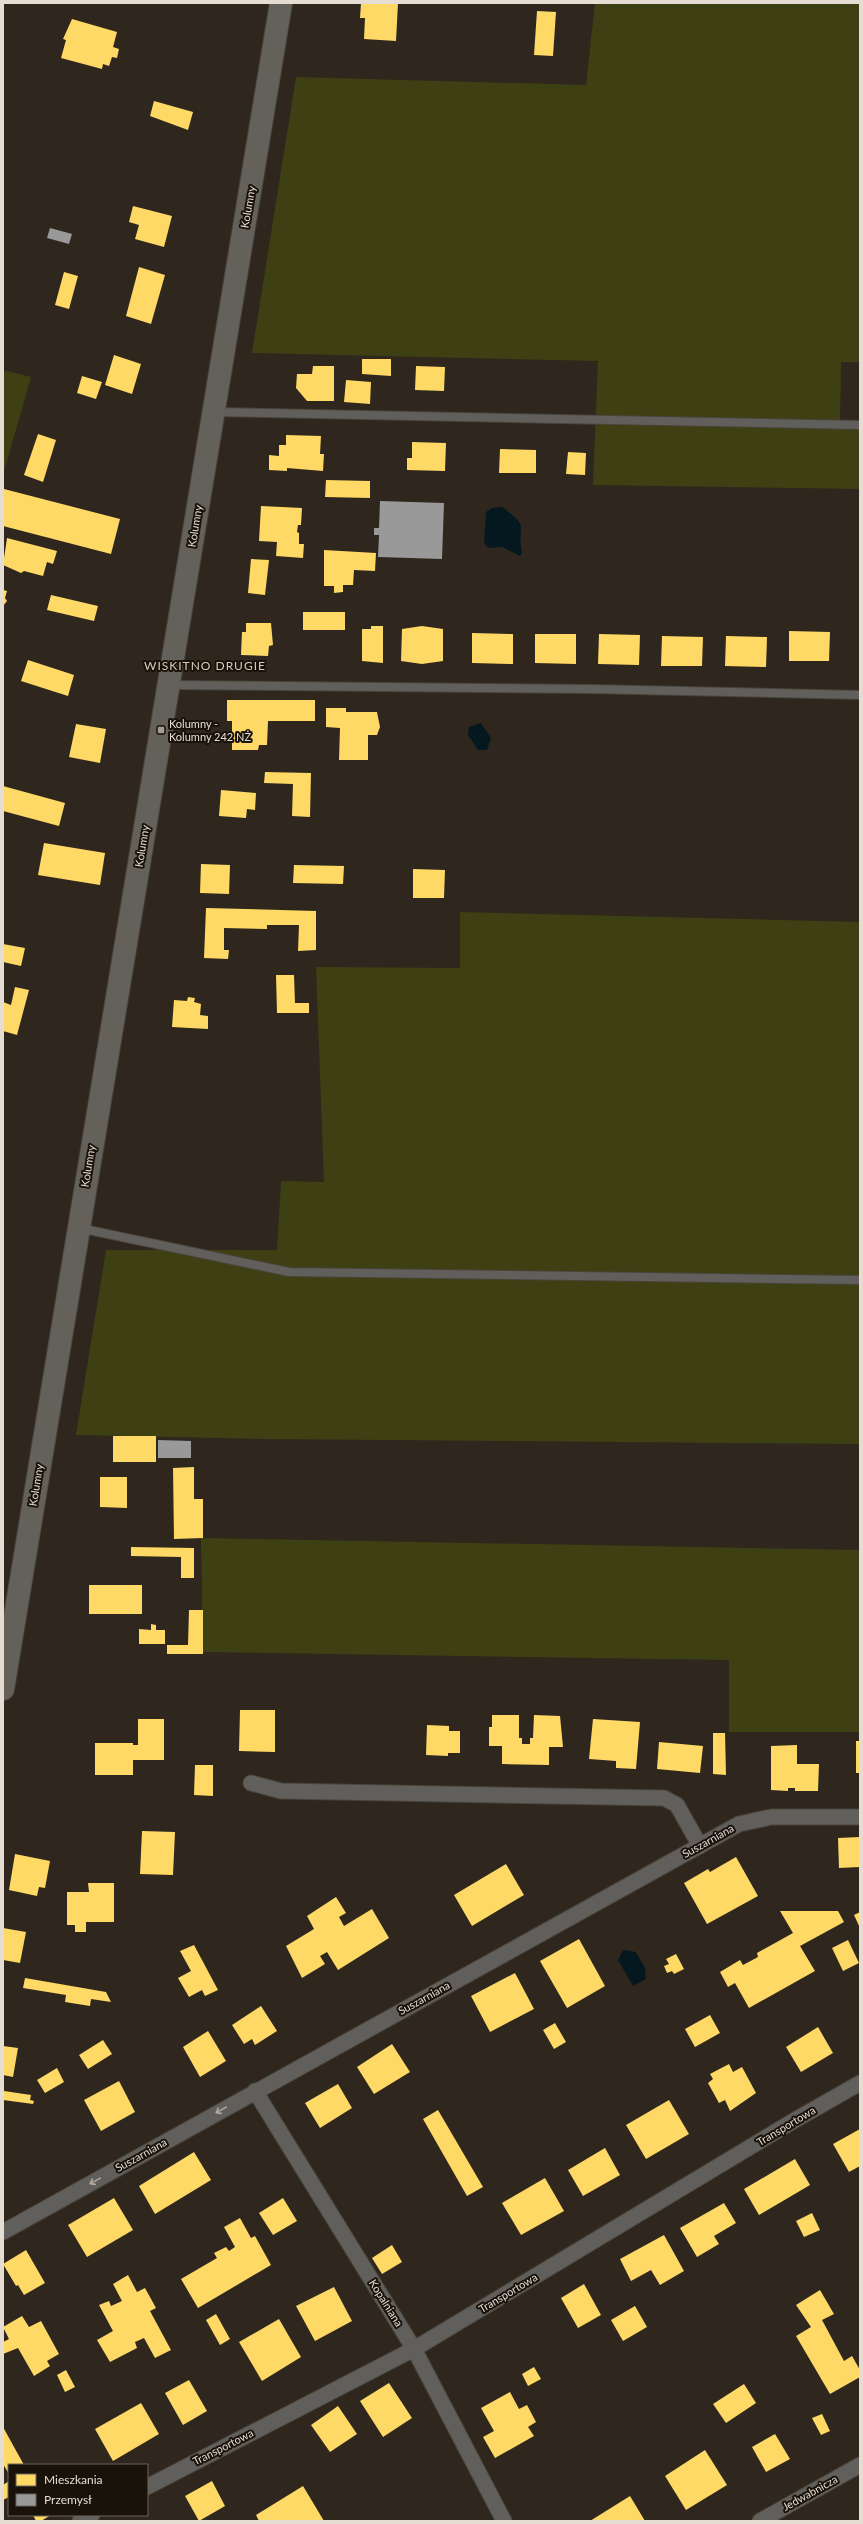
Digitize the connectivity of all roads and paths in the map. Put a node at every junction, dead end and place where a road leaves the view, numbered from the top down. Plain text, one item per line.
1 (281, 3) edge
2 (213, 412) junction
3 (860, 426) edge
4 (168, 685) junction
5 (860, 695) edge
6 (78, 1228) junction
7 (860, 1280) edge
8 (3, 1689) edge
9 (251, 1783) dead end
10 (860, 1817) edge
11 (700, 1846) junction
12 (860, 2083) edge
13 (255, 2091) junction
14 (3, 2232) edge
15 (414, 2349) junction
16 (860, 2465) edge
17 (148, 2486) edge
18 (90, 2516) edge
19 (80, 2521) edge
20 (504, 2521) edge
21 (760, 2521) edge

1 - 2 street, Kolumny
2 - 3 lane
2 - 4 street, Kolumny
4 - 5 lane
4 - 6 street, Kolumny
6 - 7 lane
6 - 8 street, Kolumny
9 - 11 street
10 - 11 street, Suszarniana
11 - 13 street, Suszarniana
12 - 15 street, Transportowa
13 -> 14 street, Suszarniana
13 - 15 street, Kopalniana
15 - 17 street, Transportowa
15 - 20 street, Kopalniana
16 - 21 street, Jedwabnicza
18 - 19 street

